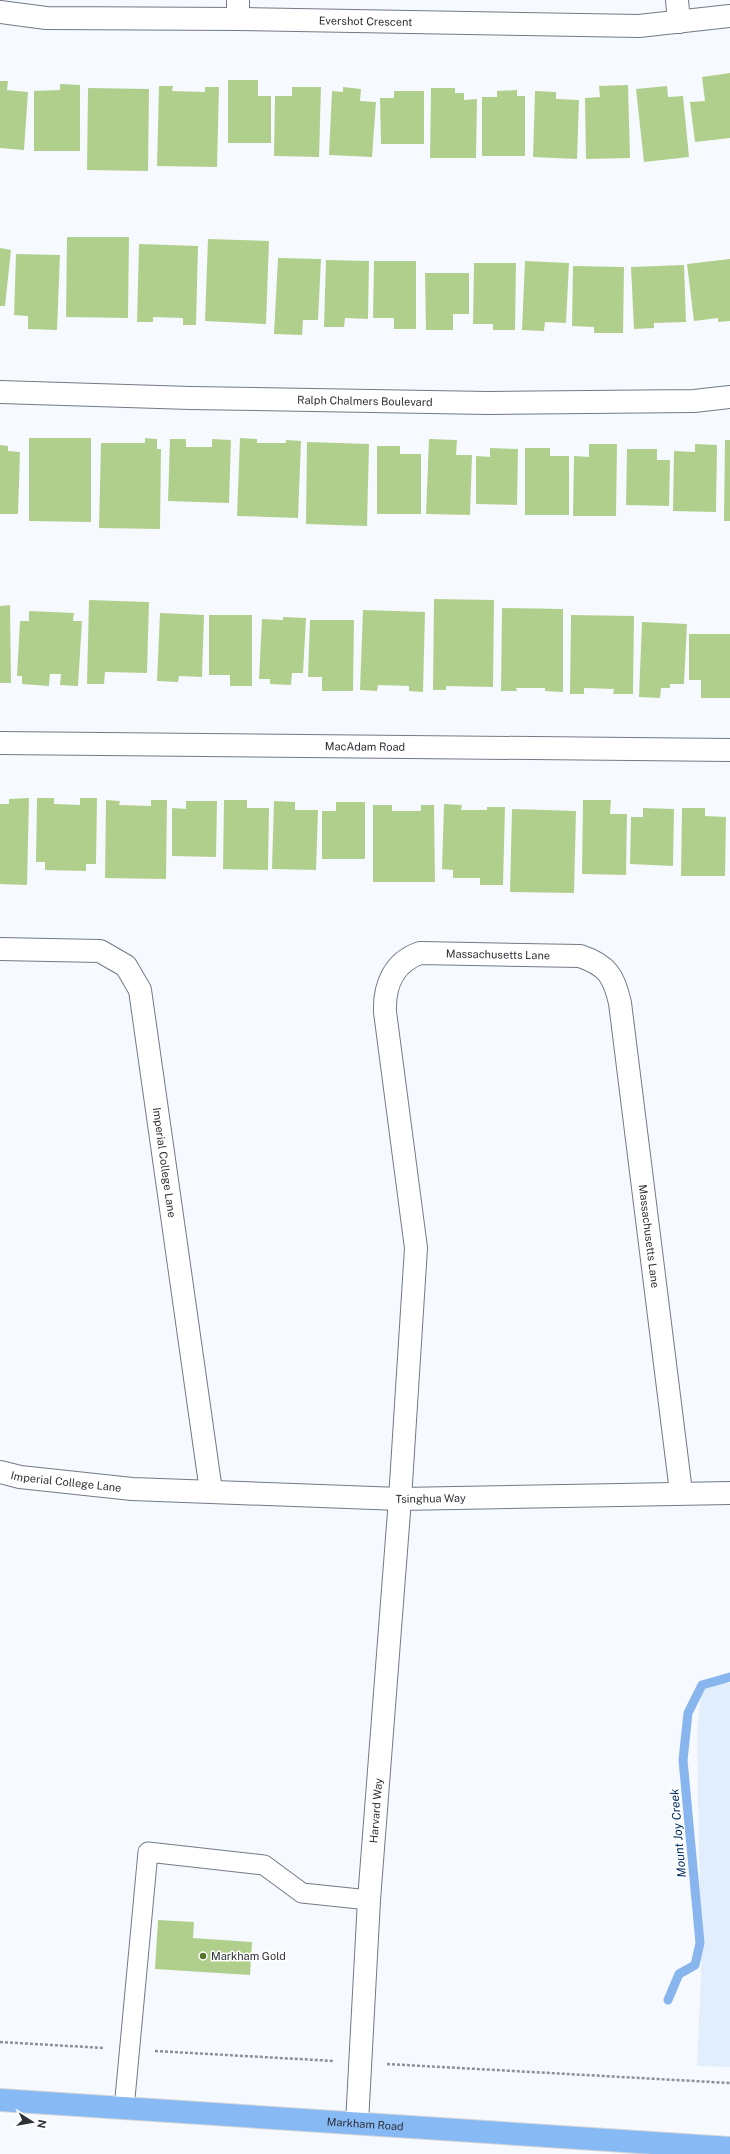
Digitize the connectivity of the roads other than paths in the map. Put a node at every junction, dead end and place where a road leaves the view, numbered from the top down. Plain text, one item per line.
1 (677, 0) edge
2 (238, 10) edge
3 (0, 12) edge
4 (730, 16) edge
5 (679, 22) junction
6 (0, 392) edge
7 (730, 397) edge
8 (0, 743) edge
9 (730, 750) edge
10 (0, 949) edge
11 (0, 1472) edge
12 (132, 1489) joint
13 (211, 1491) junction
14 (681, 1492) junction
15 (730, 1493) edge
16 (400, 1499) junction
17 (369, 1900) junction
18 (0, 2100) edge
19 (124, 2109) junction
20 (357, 2123) junction
21 (730, 2148) edge

1 - 5 street
2 - 3 street, Evershot Crescent
2 - 5 street, Evershot Crescent
4 - 5 street, Evershot Crescent
6 - 7 street, Ralph Chalmers Boulevard
8 - 9 street, MacAdam Road
10 - 13 street, Imperial College Lane
11 - 12 street, Imperial College Lane
12 - 13 street, Tsinghua Way
13 - 16 street, Tsinghua Way
14 - 15 street, Tsinghua Way
14 - 16 street, Tsinghua Way
14 - 16 street, Massachusetts Lane
16 - 17 street, Harvard Way
17 - 19 lane
17 - 20 street, Harvard Way
18 - 19 main road, Markham Road
19 - 20 main road, Markham Road
20 - 21 main road, Markham Road

